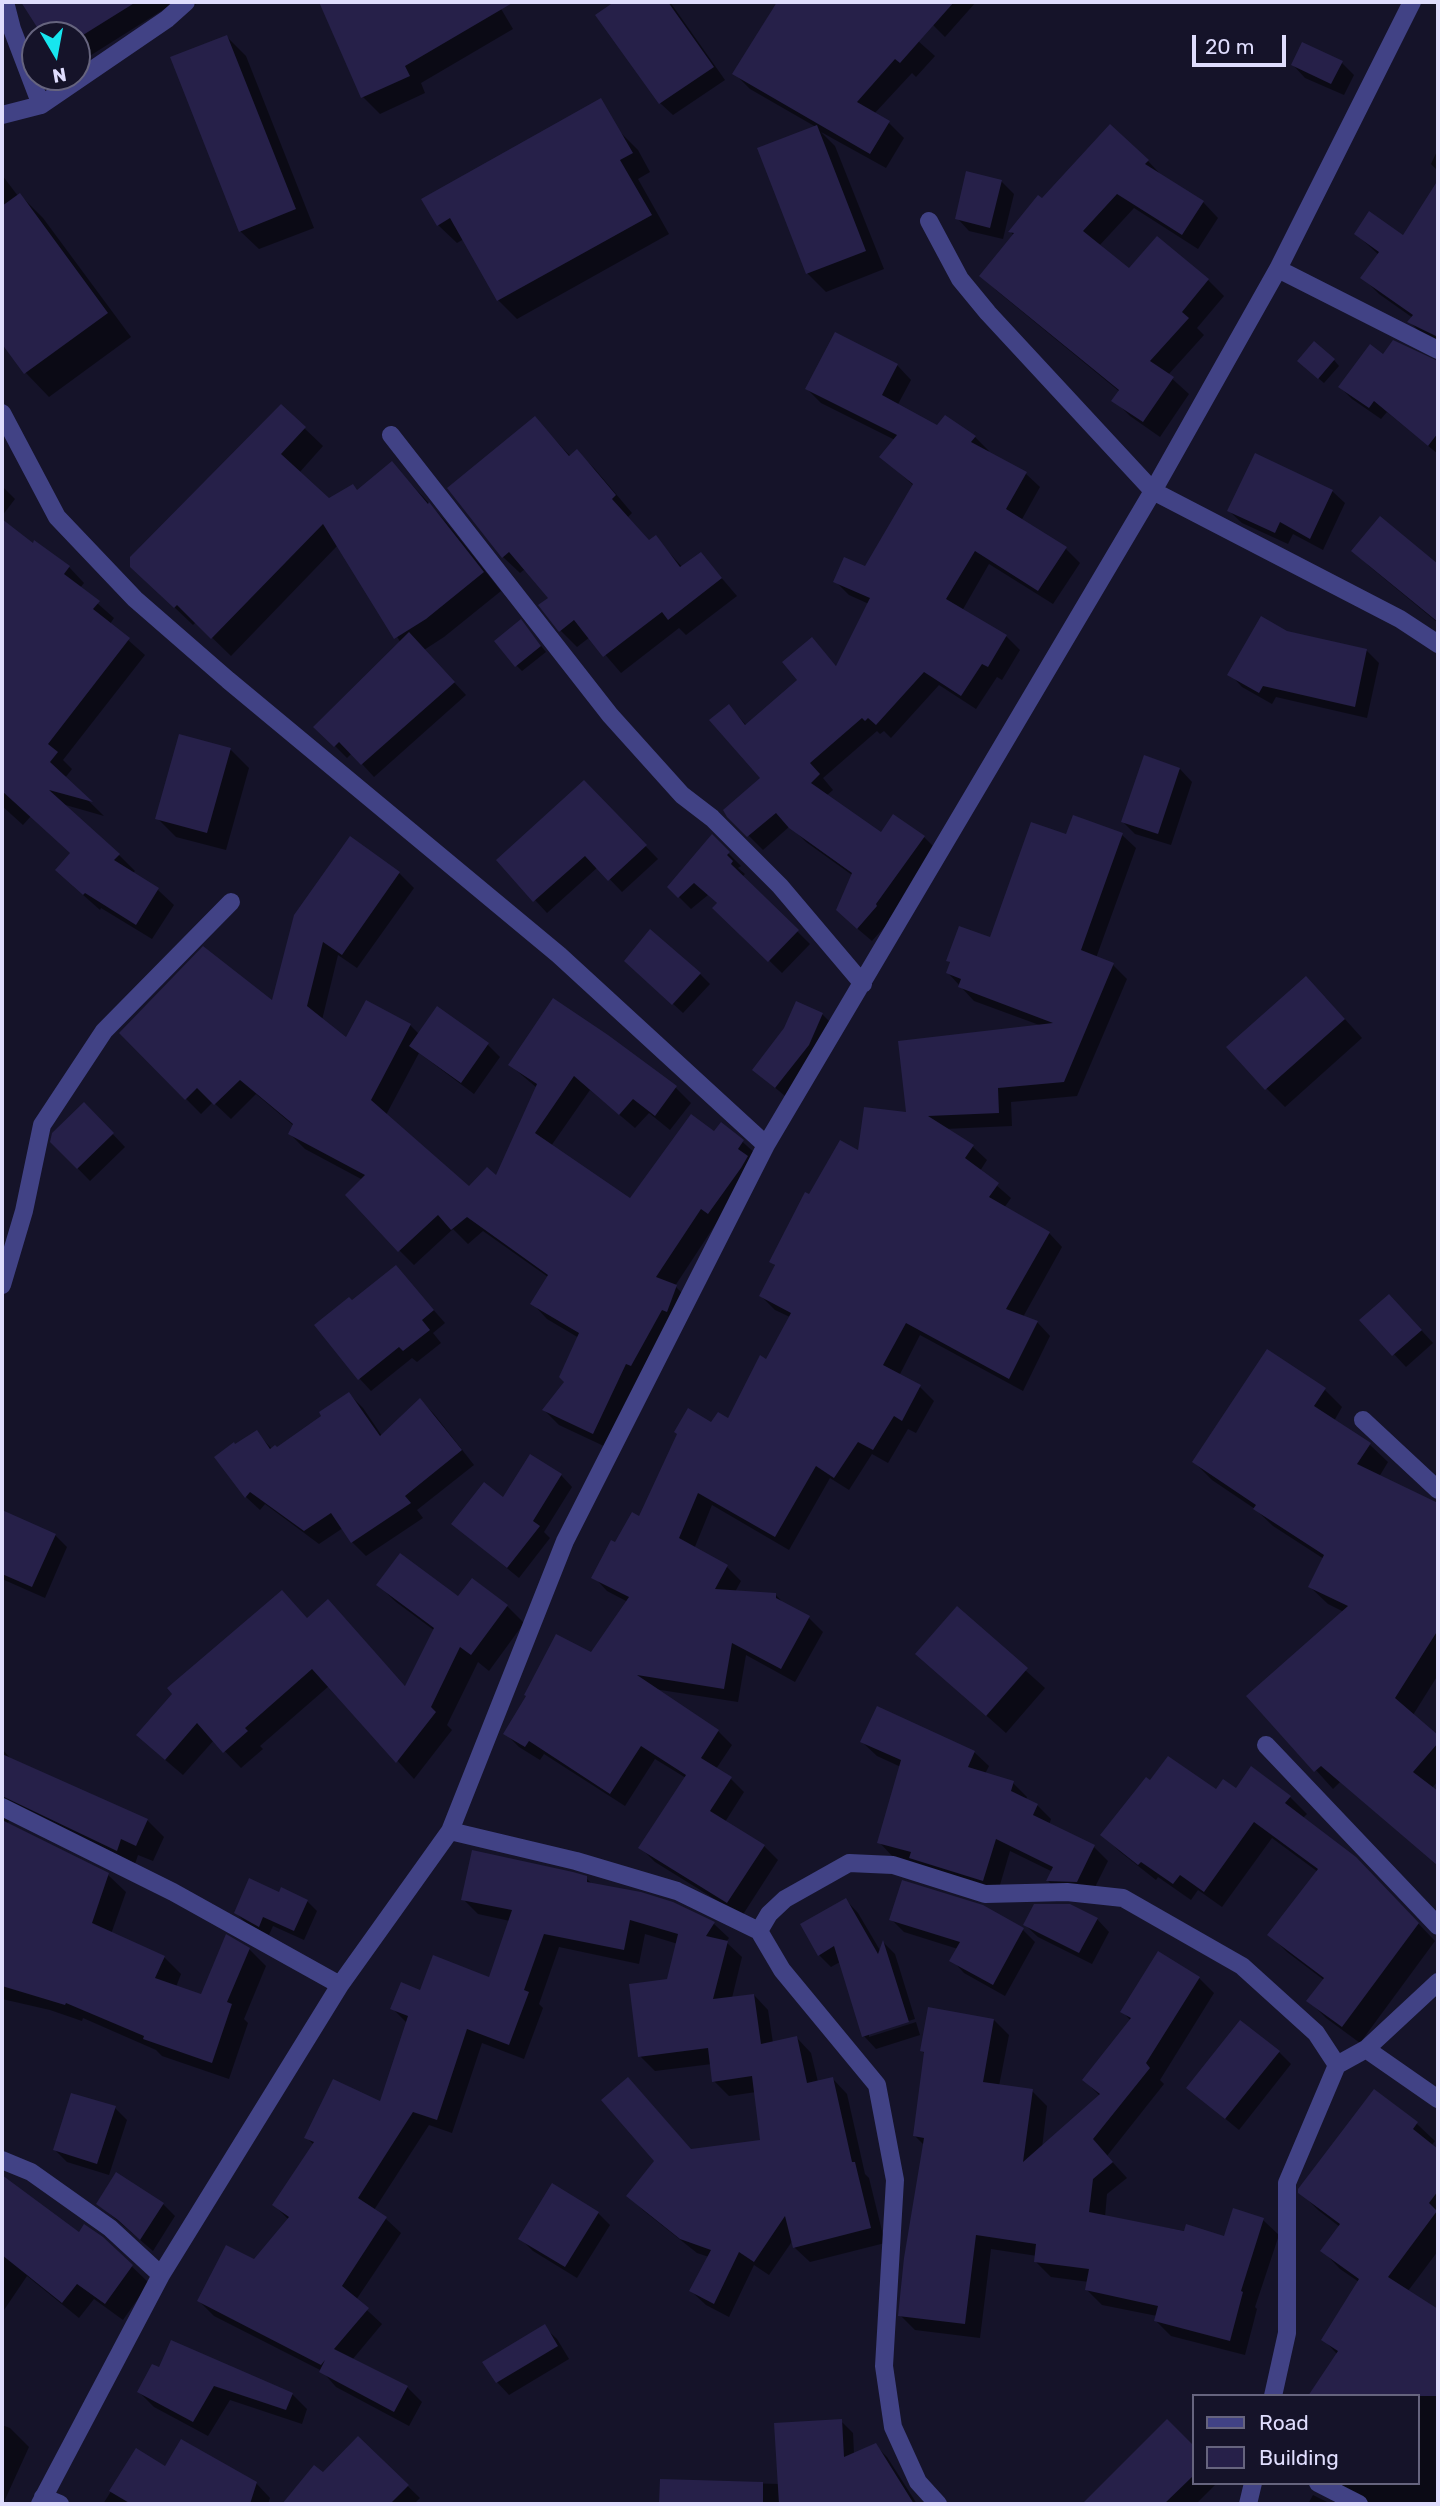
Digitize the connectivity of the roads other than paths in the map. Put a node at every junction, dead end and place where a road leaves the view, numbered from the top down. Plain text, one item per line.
1 (5, 2) edge
2 (186, 2) edge
3 (1412, 2) edge
4 (41, 105) junction
5 (2, 115) edge
6 (929, 221) dead end
7 (1279, 269) junction
8 (1438, 350) edge
9 (2, 412) edge
10 (391, 435) dead end
11 (1153, 491) junction
12 (1438, 644) edge
13 (231, 902) dead end
14 (863, 984) junction
15 (766, 1145) junction
16 (2, 1285) edge
17 (1363, 1420) dead end
18 (1438, 1490) edge
19 (1266, 1745) dead end
20 (2, 1807) edge
21 (450, 1831) junction
22 (1438, 1926) edge
23 (759, 1931) junction
24 (1438, 1982) edge
25 (340, 1985) junction
26 (1366, 2049) junction
27 (1338, 2065) junction
28 (1438, 2099) edge
29 (2, 2160) edge
30 (161, 2275) junction
31 (1273, 2394) edge
32 (1253, 2485) edge
33 (1322, 2485) edge
34 (48, 2502) edge
35 (938, 2504) edge
36 (1248, 2504) edge
37 (1359, 2504) edge

1 - 4 street
2 - 4 street
3 - 7 street
4 - 5 street
6 - 11 street
7 - 8 street
7 - 11 street
9 - 15 street
10 - 14 street
11 - 12 street
11 - 14 street
13 - 16 street
14 - 15 street
15 - 21 street
17 - 18 street
19 - 22 street
20 - 25 street
21 - 23 street
21 - 25 street
23 - 27 street
23 - 35 street
24 - 26 street
25 - 30 street
26 - 27 street
26 - 28 street
27 - 31 street
29 - 30 street
30 - 34 street
32 - 36 street
33 - 37 street

